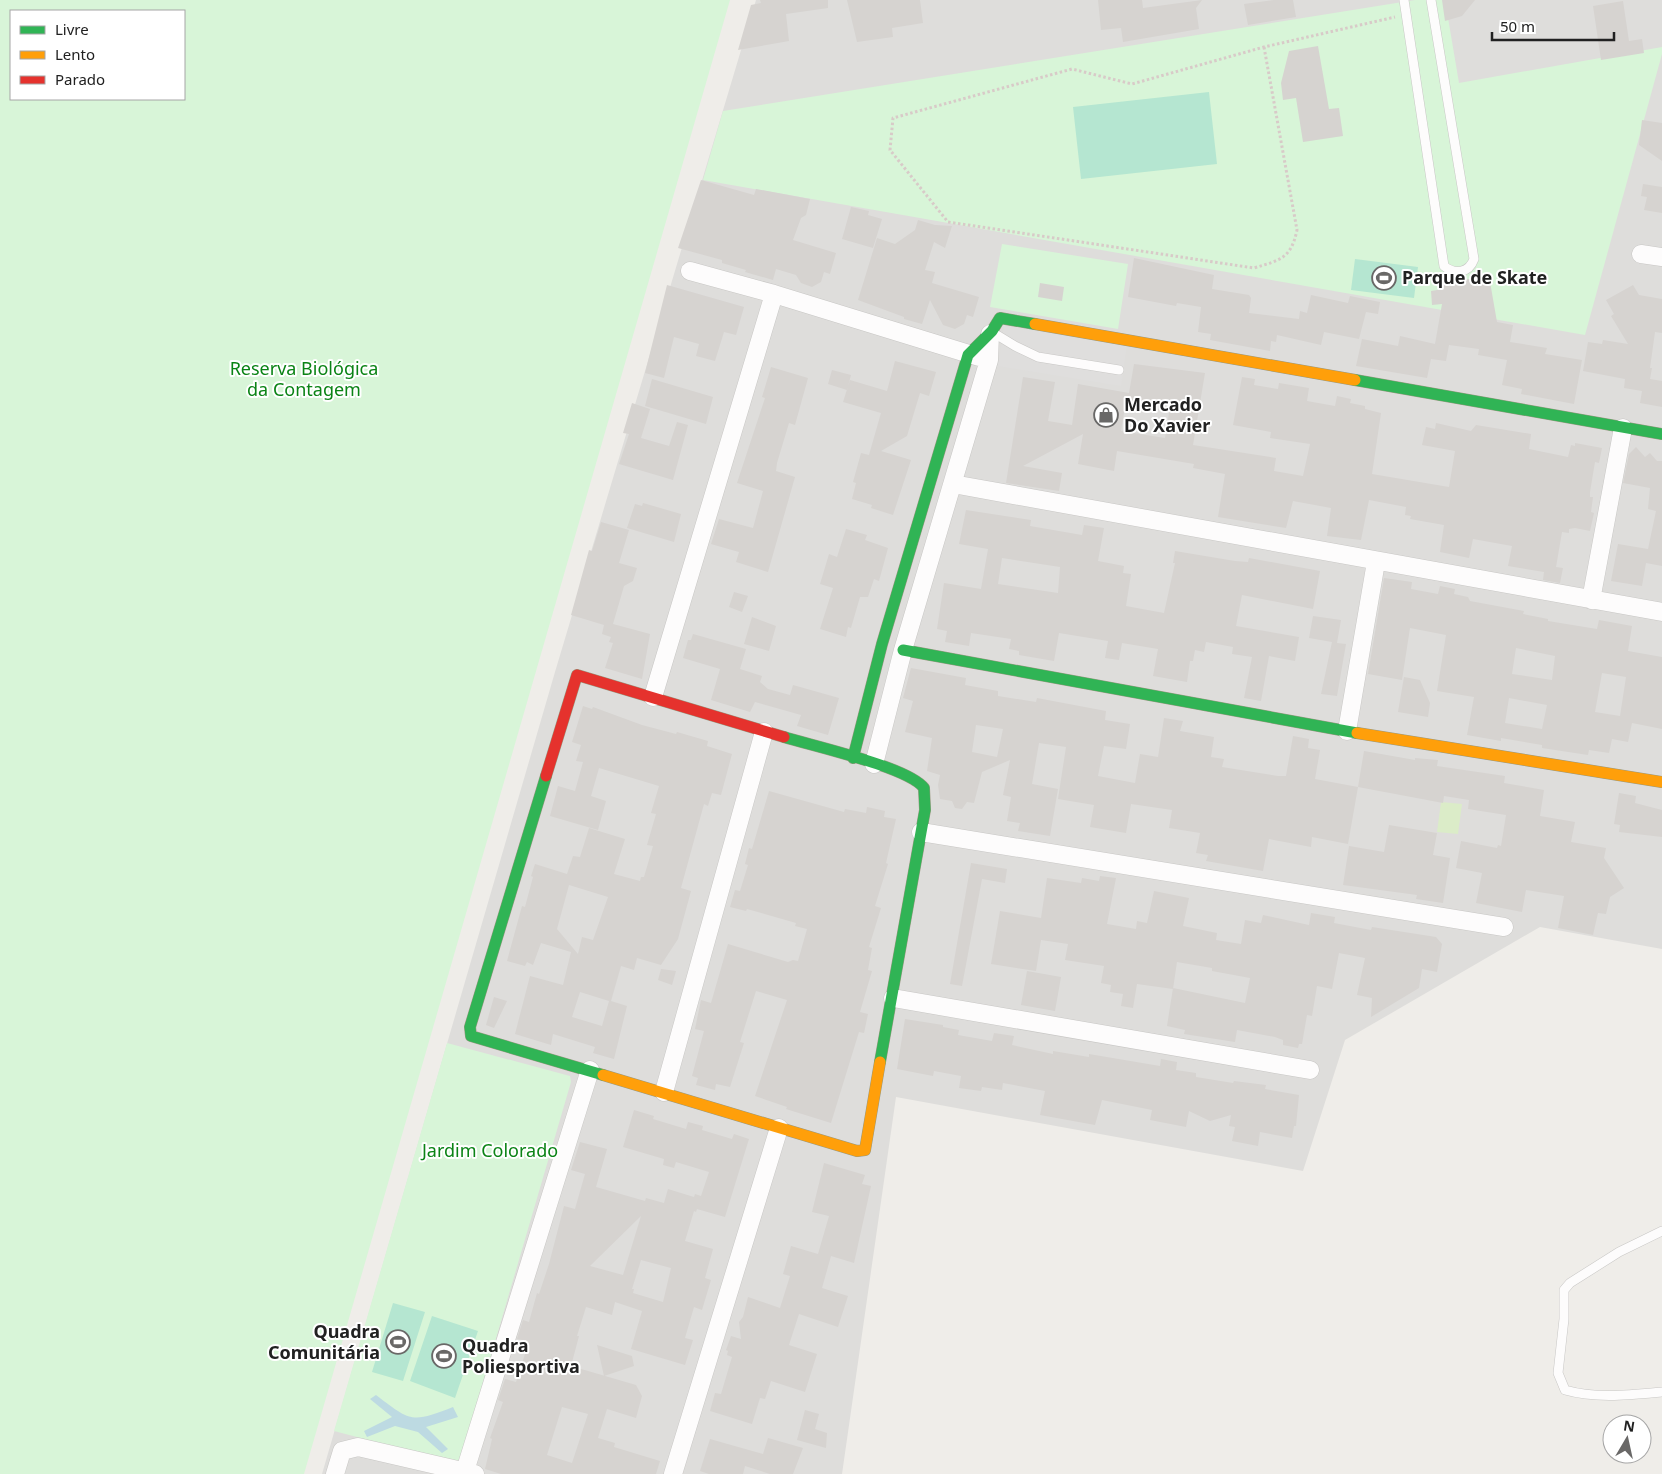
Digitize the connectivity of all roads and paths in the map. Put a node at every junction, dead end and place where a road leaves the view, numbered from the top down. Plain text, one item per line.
1 (1404, 0) edge
2 (1431, 0) edge
3 (1398, 8) dead end
4 (1264, 47) junction
5 (1641, 254) dead end
6 (1662, 258) edge
7 (690, 271) dead end
8 (774, 294) junction
9 (991, 333) junction
10 (968, 355) junction
11 (989, 360) junction
12 (1119, 370) dead end
13 (1623, 428) junction
14 (1662, 434) edge
15 (952, 484) junction
16 (1376, 562) junction
17 (901, 580) junction
18 (923, 585) junction
19 (1591, 600) junction
20 (1662, 612) edge
21 (904, 650) junction
22 (653, 697) junction
23 (1347, 731) junction
24 (764, 732) junction
25 (852, 758) junction
26 (874, 764) junction
27 (1662, 782) edge
28 (921, 832) junction
29 (1504, 926) dead end
30 (893, 998) junction
31 (590, 1070) junction
32 (1310, 1070) dead end
33 (664, 1092) junction
34 (779, 1128) junction
35 (1662, 1231) edge
36 (1662, 1392) edge
37 (470, 1472) edge
38 (335, 1474) edge
39 (673, 1474) edge

1 - 2 lane
3 - 4 path
4 - 4 path
5 - 6 street
7 - 8 street
8 - 10 street
8 - 22 street
9 - 10 street
9 - 11 street
9 - 12 lane
9 - 13 street
10 - 11 street
10 - 17 street
11 - 15 street
13 - 14 street
13 - 19 street
15 - 16 street
15 - 18 street
16 - 19 street
16 - 23 street
17 - 18 street
17 - 25 street
18 - 21 street
19 - 20 street
21 - 23 street
21 - 26 street
22 - 24 street
22 - 31 street
23 - 27 street
24 - 25 street
24 - 33 street
25 - 26 street
26 - 28 street
28 - 29 street
28 - 30 street
30 - 32 street
30 - 34 street
31 - 33 street
31 - 37 street
33 - 34 street
34 - 39 street
35 - 36 lane
37 - 38 street

